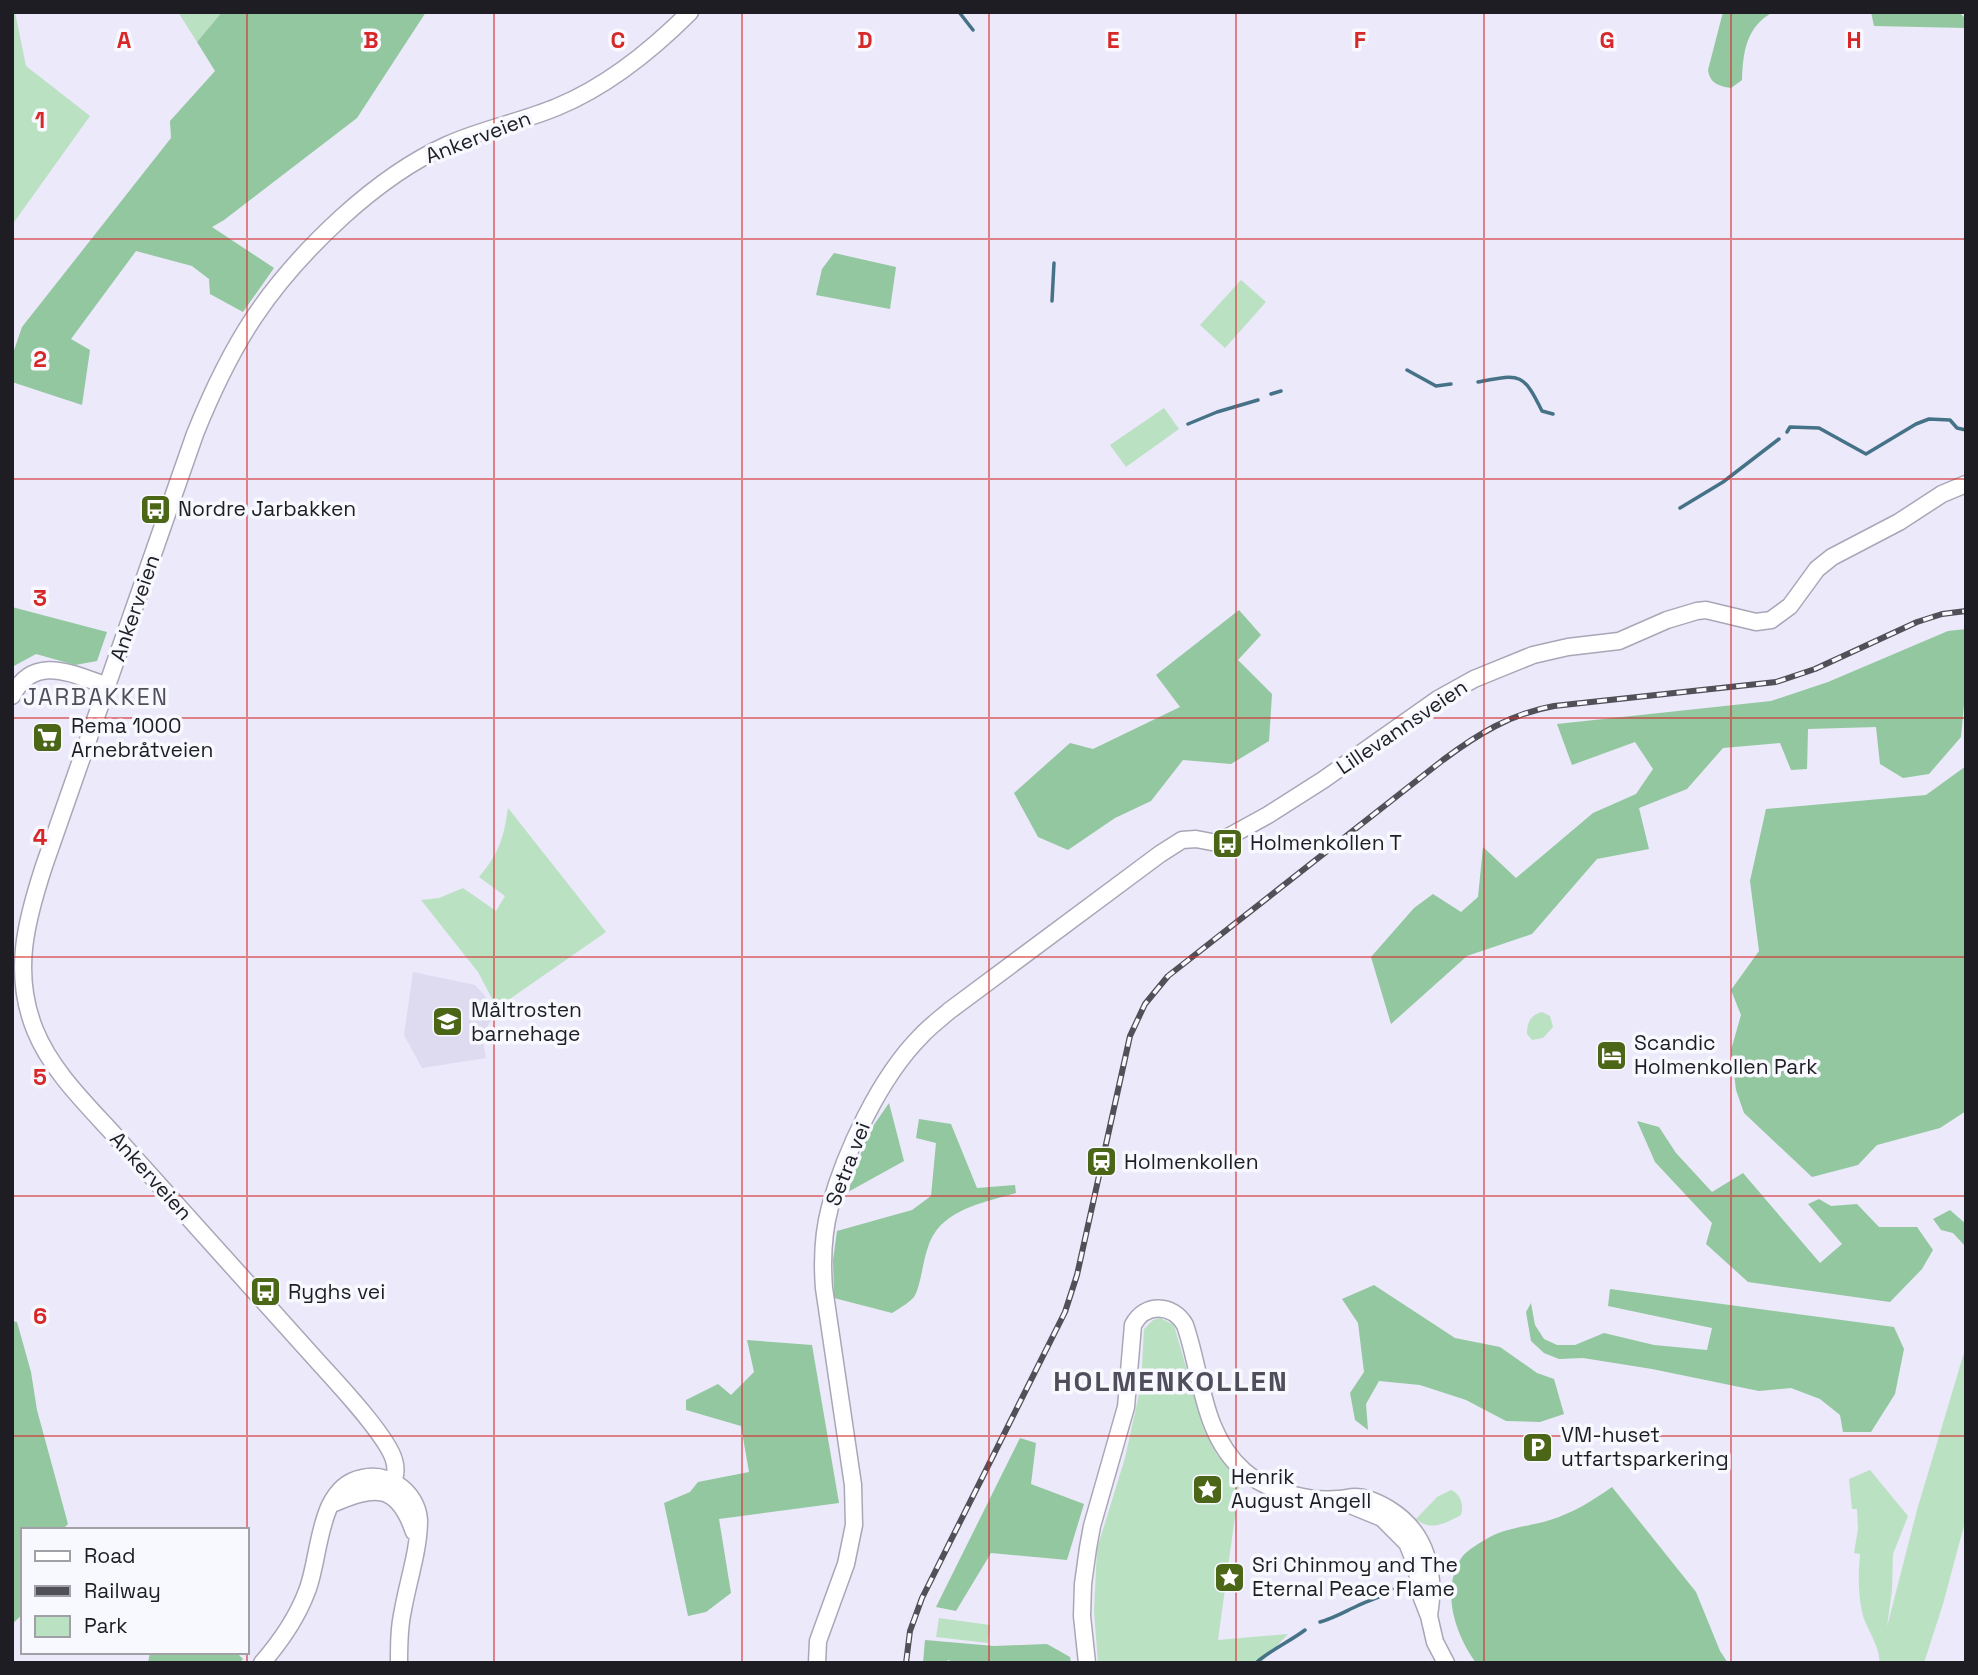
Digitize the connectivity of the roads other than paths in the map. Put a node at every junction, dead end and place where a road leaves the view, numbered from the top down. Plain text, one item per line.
1 (690, 12) edge
2 (1966, 484) edge
3 (107, 686) junction
4 (12, 695) edge
5 (1217, 843) joint
6 (386, 1484) junction
7 (262, 1663) edge
8 (399, 1663) edge
9 (817, 1663) edge
10 (1087, 1663) edge
11 (1446, 1663) edge

1 - 3 main road, Ankerveien
2 - 5 main road, Lillevannsveien
3 - 4 main road
3 - 6 main road, Ankerveien
5 - 9 main road, Setra vei
6 - 7 main road
6 - 8 main road
10 - 11 main road

